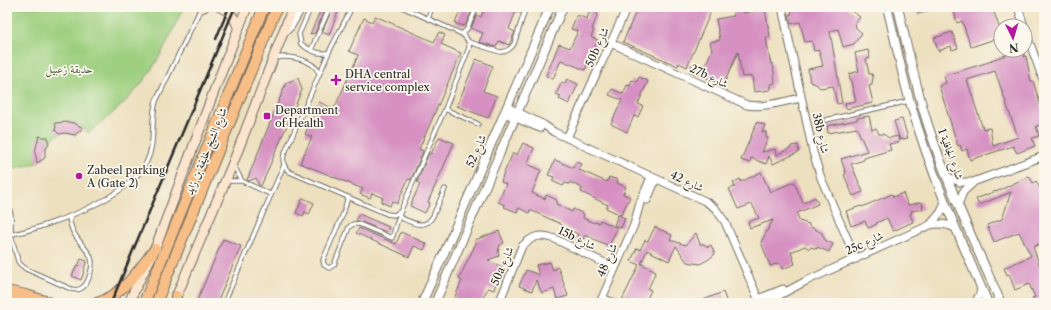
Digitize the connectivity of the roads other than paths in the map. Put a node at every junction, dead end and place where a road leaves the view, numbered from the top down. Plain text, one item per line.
1 (202, 7) edge
2 (220, 7) edge
3 (247, 7) edge
4 (264, 7) edge
5 (277, 7) edge
6 (293, 7) edge
7 (302, 7) edge
8 (311, 7) edge
9 (330, 7) edge
10 (352, 7) edge
11 (402, 7) edge
12 (432, 7) edge
13 (477, 7) edge
14 (526, 7) edge
15 (550, 7) edge
16 (562, 7) edge
17 (627, 7) edge
18 (782, 7) edge
19 (888, 7) edge
20 (898, 7) edge
21 (1018, 7) edge
22 (428, 18) junction
23 (1021, 18) edge
24 (238, 28) junction
25 (283, 34) junction
26 (462, 34) junction
27 (469, 42) junction
28 (611, 43) junction
29 (311, 50) junction
30 (329, 52) junction
31 (1033, 52) edge
32 (274, 58) junction
33 (319, 73) junction
34 (1044, 82) edge
35 (802, 98) junction
36 (910, 101) junction
37 (445, 109) junction
38 (506, 110) junction
39 (515, 115) junction
40 (826, 120) dead end
41 (478, 124) dead end
42 (569, 139) junction
43 (1044, 151) edge
44 (1044, 156) edge
45 (1025, 162) junction
46 (233, 163) junction
47 (284, 165) junction
48 (948, 177) junction
49 (653, 178) junction
50 (224, 181) junction
51 (242, 181) junction
52 (973, 182) junction
53 (445, 189) dead end
54 (270, 194) junction
55 (7, 197) edge
56 (348, 197) junction
57 (945, 202) junction
58 (958, 205) junction
59 (401, 210) junction
60 (69, 217) junction
61 (399, 217) junction
62 (930, 225) junction
63 (955, 228) junction
64 (9, 235) edge
65 (529, 240) joint
66 (155, 249) junction
67 (856, 259) junction
68 (615, 268) junction
69 (806, 281) junction
70 (981, 287) junction
71 (7, 292) edge
72 (601, 300) edge
73 (175, 301) edge
74 (759, 301) edge
75 (21, 303) edge
76 (33, 303) edge
77 (51, 303) edge
78 (97, 303) edge
79 (129, 303) edge
80 (144, 303) edge
81 (156, 303) edge
82 (224, 303) edge
83 (422, 303) edge
84 (435, 303) edge
85 (499, 303) edge
86 (614, 303) edge
87 (765, 303) edge
88 (975, 303) edge
89 (988, 303) edge
90 (1001, 303) edge

1 - 60 lane
2 - 24 main road
3 - 24 main road
4 - 80 main road, شارع الشيخ خليفة بن زايد
5 - 81 main road, شارع الشيخ خليفة بن زايد
6 - 25 main road
7 - 25 street
8 - 29 lane
9 - 29 lane
10 - 30 lane
11 - 22 lane
12 - 22 lane
13 - 26 lane
14 - 27 lane
15 - 38 street, شارع 52
16 - 39 street, شارع 52
17 - 28 street, 50b شارع
18 - 35 street, 38b شارع
19 - 36 street, شارع الجافلية 1
20 - 48 street, شارع الجافلية 1
21 - 23 street
22 - 26 lane
24 - 66 main road
25 - 32 main road
26 - 27 lane
27 - 37 lane
28 - 35 street, 27b شارع
28 - 42 street, 50b شارع
29 - 30 lane
30 - 33 lane
31 - 34 street
32 - 33 lane
32 - 46 main road
33 - 47 lane
35 - 67 street, 38b شارع
36 - 40 lane
36 - 57 street, شارع الجافلية 1
37 - 41 lane
37 - 59 lane
38 - 39 street, شارع 42
38 - 83 street, شارع 52
39 - 42 street, شارع 42
39 - 84 street, شارع 52
42 - 49 street, شارع 42
43 - 45 street
44 - 45 street
45 - 52 street
46 - 50 main road
46 - 51 lane
47 - 54 lane
47 - 56 lane
48 - 52 street
48 - 58 street, شارع الجافلية 1
49 - 68 street, شارع 48
49 - 74 street, شارع 42
50 - 51 lane
50 - 73 main road
51 - 54 lane
52 - 58 street
53 - 61 lane
54 - 82 lane
55 - 64 lane
56 - 59 lane
56 - 61 lane
57 - 62 street, 25c شارع
57 - 63 street, شارع الجافلية 1
58 - 90 street, شارع الجافلية 1
59 - 61 lane
60 - 64 lane
60 - 64 lane
62 - 63 street, 25c شارع
62 - 67 street, 25c شارع
63 - 70 street, شارع الجافلية 1
65 - 68 street, 15b شارع
65 - 85 street, 50a شارع
66 - 78 main road
66 - 79 main road
67 - 69 street, 25c شارع
68 - 72 street, شارع 48
69 - 74 street, 25c شارع
69 - 87 street, 25c شارع
70 - 88 street
70 - 89 street, شارع الجافلية 1
71 - 75 main road
71 - 76 main road
71 - 77 main road
72 - 86 street

